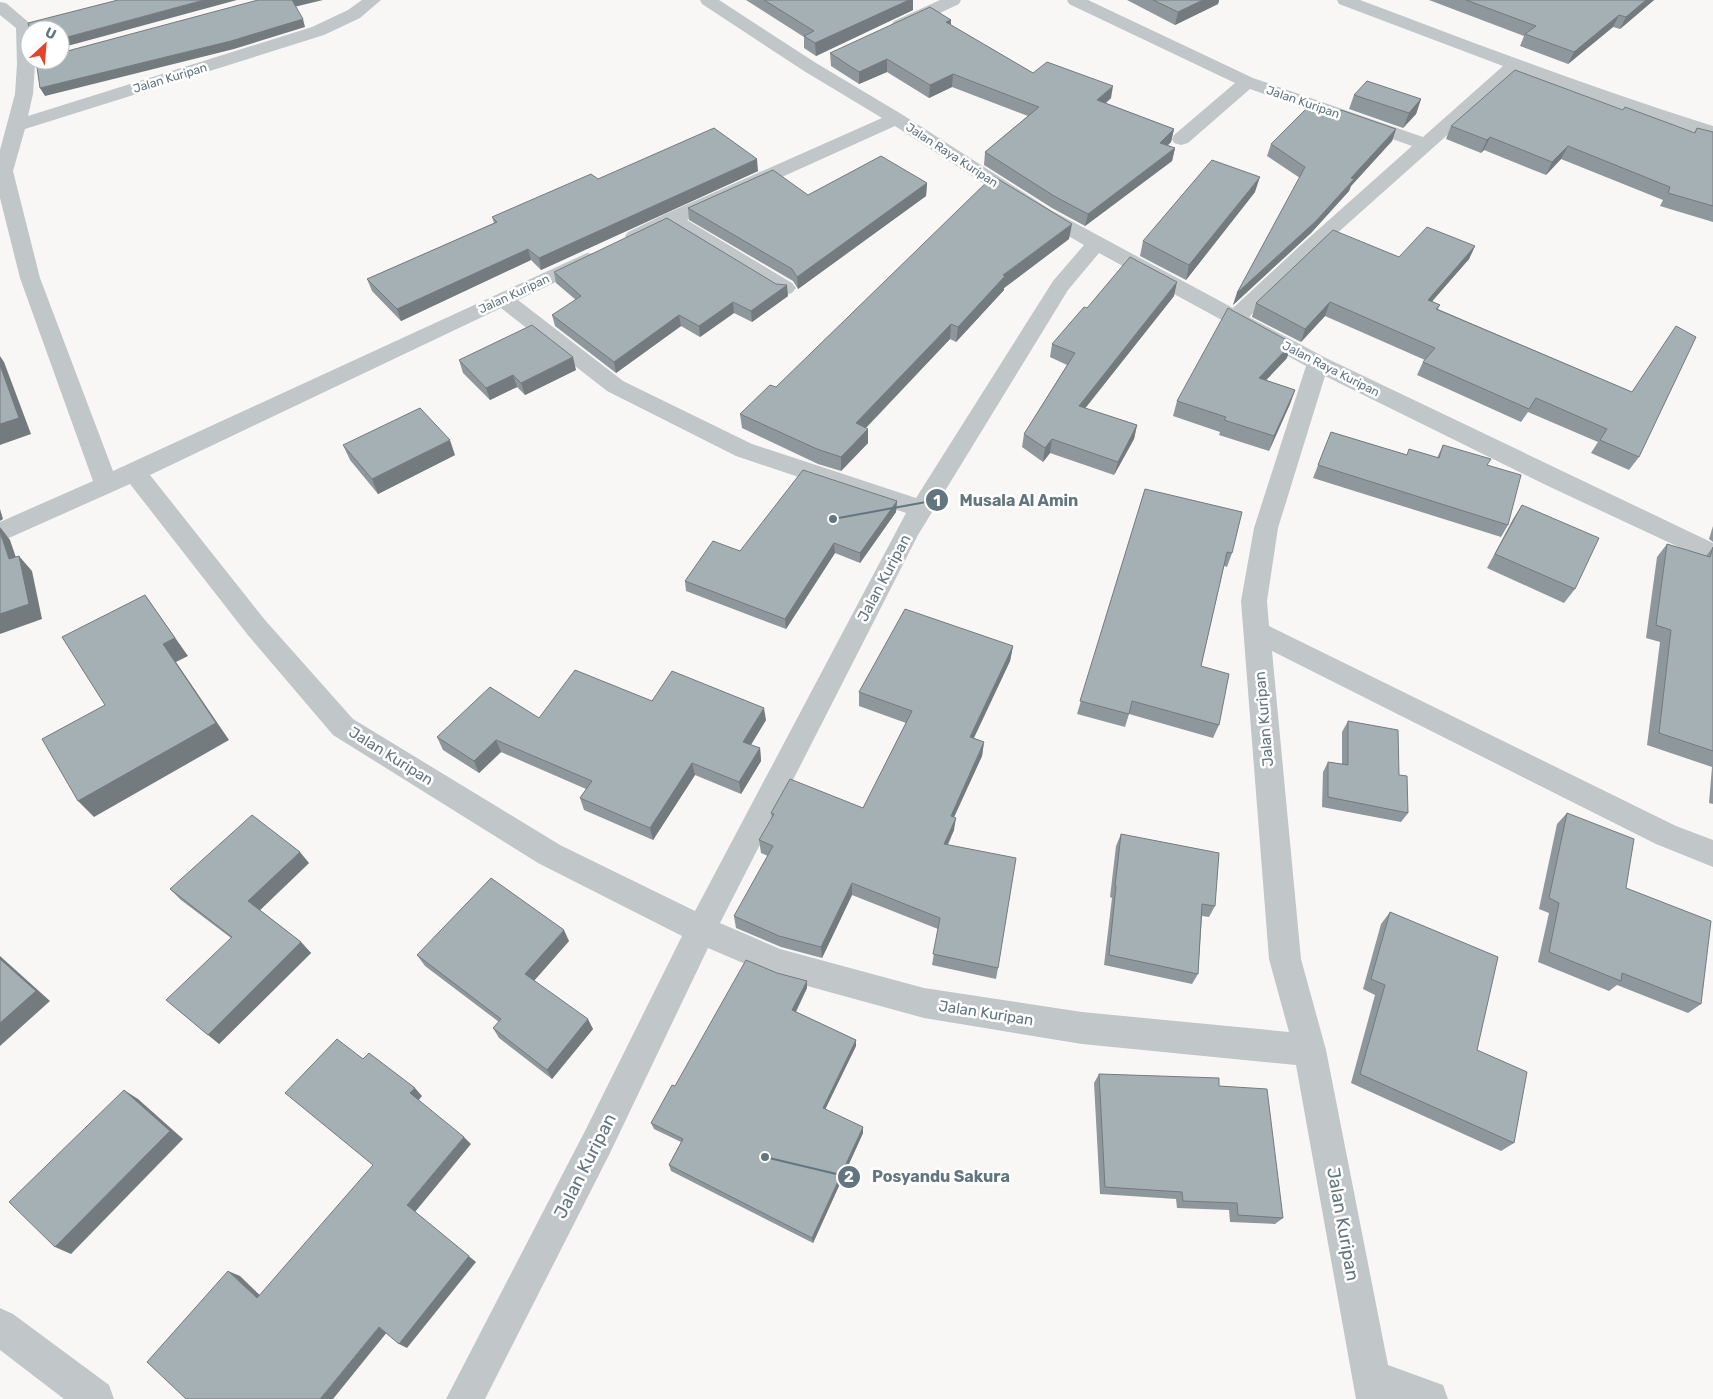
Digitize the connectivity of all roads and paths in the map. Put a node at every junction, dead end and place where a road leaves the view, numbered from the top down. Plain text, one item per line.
1 (373, 0) edge
2 (708, 0) edge
3 (953, 0) edge
4 (1075, 0) edge
5 (1112, 0) edge
6 (1345, 0) edge
7 (0, 7) edge
8 (1094, 8) junction
9 (27, 20) edge
10 (882, 34) edge
11 (1515, 65) junction
12 (31, 70) edge
13 (1247, 82) junction
14 (896, 119) junction
15 (17, 126) junction
16 (1713, 132) edge
17 (1181, 139) dead end
18 (1427, 145) junction
19 (670, 219) junction
20 (1096, 243) junction
21 (785, 288) edge
22 (503, 299) junction
23 (1235, 318) junction
24 (1318, 363) junction
25 (134, 472) junction
26 (106, 484) junction
27 (922, 509) junction
28 (0, 533) edge
29 (1713, 554) edge
30 (1256, 631) junction
31 (1713, 854) edge
32 (701, 930) junction
33 (1310, 1050) junction
34 (0, 1327) edge
35 (1373, 1388) edge
36 (95, 1399) edge
37 (465, 1399) edge
38 (1428, 1399) edge

1 - 15 street, Jalan Kuripan
2 - 14 street, Jalan Raya Kuripan
3 - 10 street
4 - 8 street, Jalan Kuripan
5 - 8 street
6 - 11 street
7 - 9 street
8 - 13 street, Jalan Kuripan
11 - 16 street
11 - 18 street
12 - 15 street
13 - 17 street
13 - 18 street, Jalan Kuripan
14 - 19 street, Jalan Kuripan
14 - 20 street, Jalan Raya Kuripan
15 - 26 street
18 - 23 street
19 - 21 street
19 - 22 street, Jalan Kuripan
20 - 23 street, Jalan Raya Kuripan
20 - 27 street, Jalan Kuripan
22 - 25 street, Jalan Kuripan
22 - 27 street
23 - 24 street, Jalan Raya Kuripan
24 - 29 street, Jalan Raya Kuripan
24 - 30 street, Jalan Kuripan
25 - 26 street, Jalan Kuripan
25 - 32 street, Jalan Kuripan
26 - 28 street, Jalan Kuripan
27 - 32 street, Jalan Kuripan
30 - 31 street
30 - 33 street, Jalan Kuripan
32 - 33 street, Jalan Kuripan
32 - 37 street, Jalan Kuripan
33 - 35 street, Jalan Kuripan
34 - 36 street
35 - 38 street

